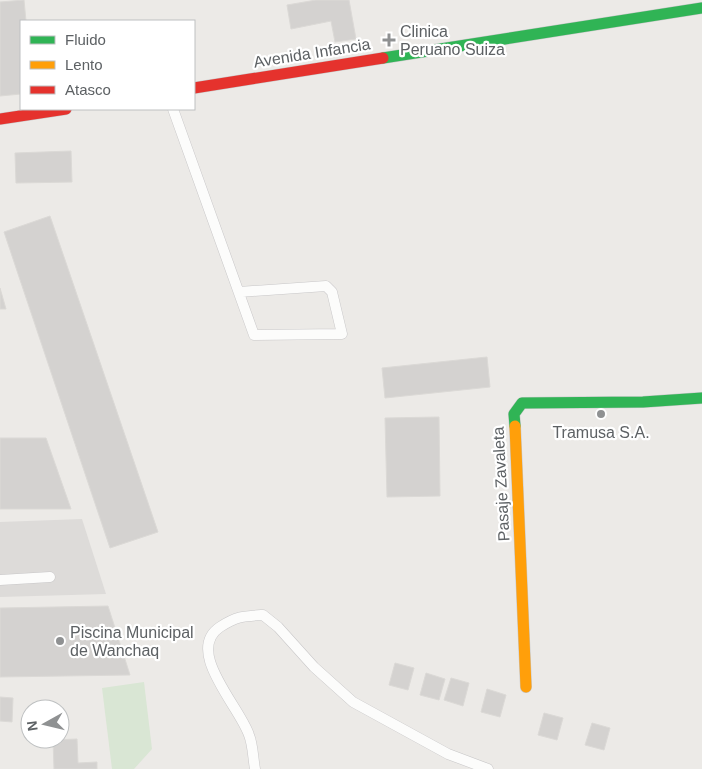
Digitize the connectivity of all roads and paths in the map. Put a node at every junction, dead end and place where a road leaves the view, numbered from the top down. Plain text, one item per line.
1 (702, 8) edge
2 (195, 88) edge
3 (59, 110) edge
4 (173, 110) edge
5 (0, 119) edge
6 (239, 292) junction
7 (702, 398) edge
8 (50, 577) dead end
9 (0, 580) edge
10 (526, 687) dead end
11 (255, 769) edge
12 (488, 769) edge

1 - 2 main road, Avenida Infancia
3 - 5 main road
4 - 6 lane
6 - 6 lane
7 - 10 main road, Pasaje Zavaleta
8 - 9 lane
11 - 12 lane

